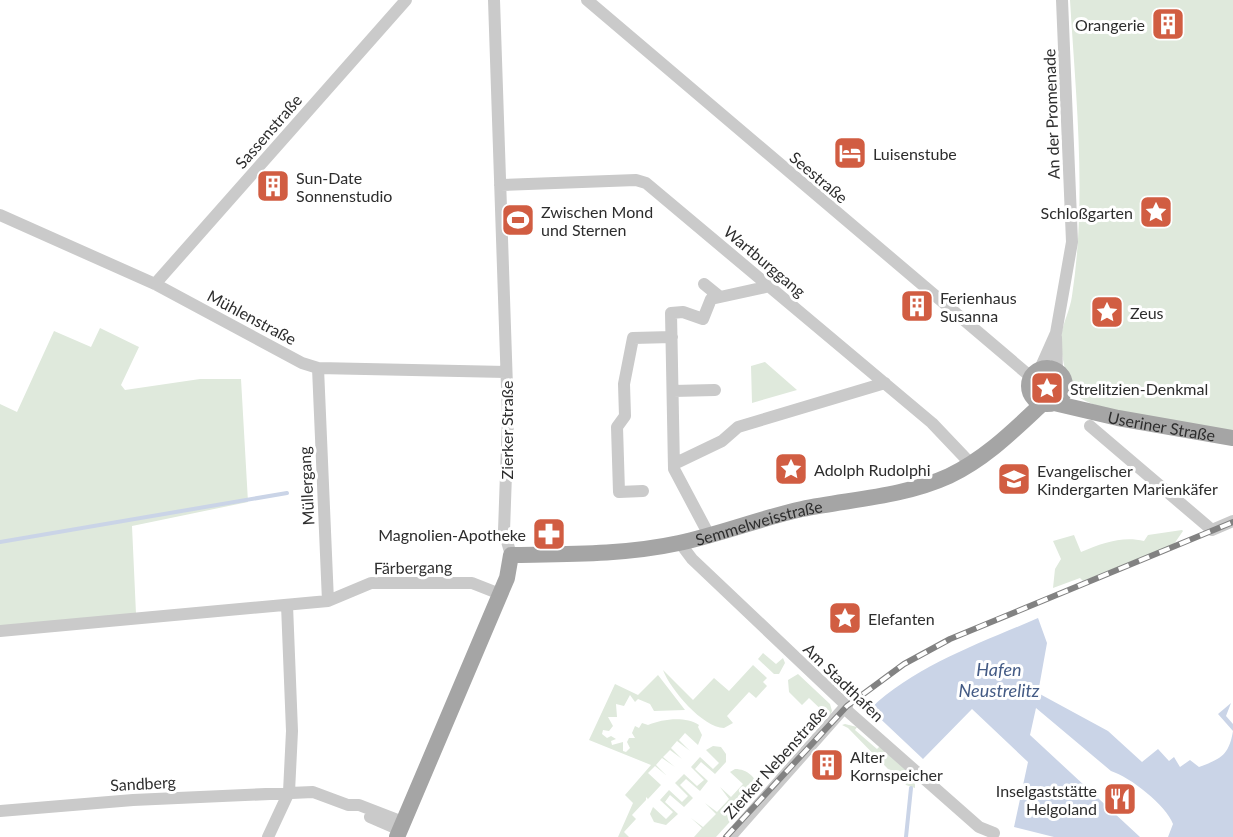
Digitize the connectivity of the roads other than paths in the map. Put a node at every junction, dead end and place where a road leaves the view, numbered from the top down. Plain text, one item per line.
1 (406, 0) edge
2 (494, 0) edge
3 (587, 0) edge
4 (1062, 0) edge
5 (500, 185) junction
6 (0, 215) edge
7 (155, 284) junction
8 (704, 284) dead end
9 (770, 286) junction
10 (720, 297) junction
11 (672, 337) junction
12 (318, 368) junction
13 (506, 372) junction
14 (1039, 377) junction
15 (885, 383) junction
16 (715, 390) dead end
17 (673, 391) junction
18 (1053, 400) junction
19 (1089, 418) junction
20 (1233, 438) edge
21 (997, 446) junction
22 (674, 464) junction
23 (971, 464) junction
24 (643, 491) dead end
25 (1233, 521) edge
26 (709, 535) junction
27 (680, 543) junction
28 (511, 555) junction
29 (494, 590) junction
30 (328, 601) junction
31 (287, 605) junction
32 (0, 631) edge
33 (844, 708) junction
34 (289, 792) junction
35 (0, 811) edge
36 (400, 830) edge
37 (994, 833) dead end
38 (268, 837) edge
39 (730, 837) edge

1 - 7 street, Sassenstraße
2 - 5 street, Zierker Straße
3 - 14 street, Seestraße
4 - 14 street, An der Promenade
5 - 9 street, Wartburggang
5 - 13 street, Zierker Straße
6 - 7 street, Mühlenstraße
7 - 12 street, Mühlenstraße
8 - 10 street
9 - 10 street
9 - 15 street, Wartburggang
10 - 11 street
11 - 17 street
11 - 24 street
12 - 13 street, Mühlenstraße
12 - 30 street, Müllergang
13 - 28 street, Zierker Straße
14 - 18 main road
14 - 18 main road
14 - 21 main road, Semmelweisstraße
15 - 22 street
15 - 23 street, Wartburggang
16 - 17 street
17 - 22 street
18 - 19 main road, Useriner Straße
18 - 21 main road, Semmelweisstraße
19 - 20 main road, Useriner Straße
19 - 25 street
21 - 23 main road, Semmelweisstraße
22 - 26 street
23 - 26 main road, Semmelweisstraße
26 - 27 main road, Semmelweisstraße
27 - 28 main road, Semmelweisstraße
27 - 33 street, Am Stadthafen
28 - 29 main road, Zierker Straße
29 - 30 street, Färbergang
29 - 36 main road, Zierker Straße
30 - 31 street
31 - 32 street
31 - 34 street
33 - 37 street, Am Stadthafen
33 - 39 street, Zierker Nebenstraße
34 - 35 street, Sandberg
34 - 36 street, Sandberg
34 - 38 street

